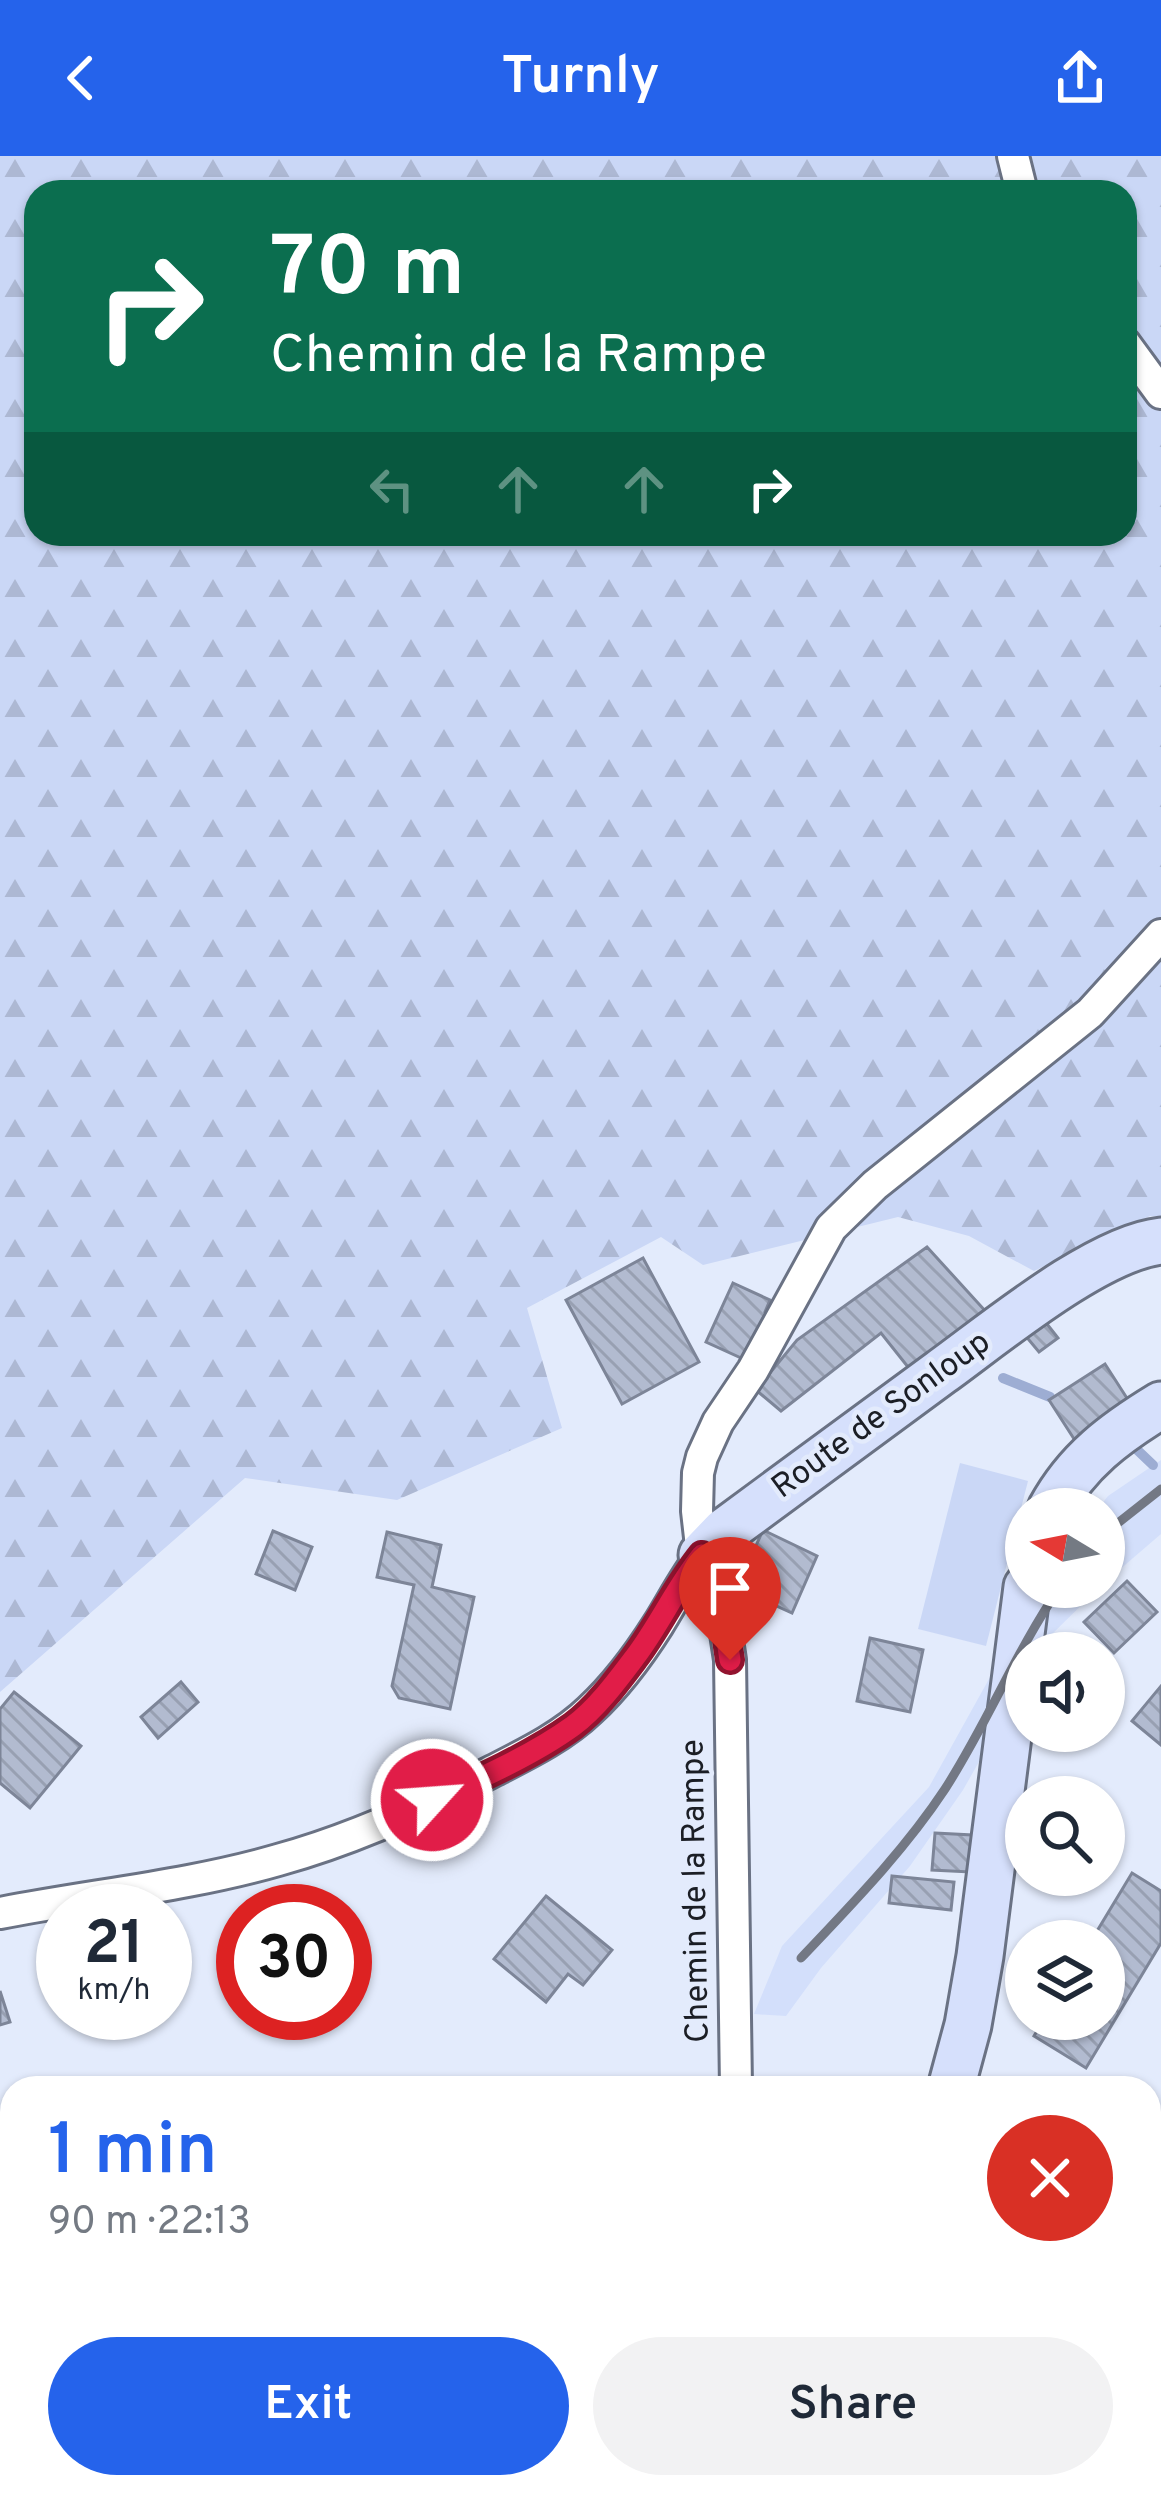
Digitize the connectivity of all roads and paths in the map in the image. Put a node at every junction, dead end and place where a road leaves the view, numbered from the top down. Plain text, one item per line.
1 (1137, 360) edge
2 (1161, 393) edge
3 (1161, 935) edge
4 (1161, 1241) edge
5 (1161, 1405) edge
6 (1064, 1488) edge
7 (702, 1555) junction
8 (1024, 1608) edge
9 (0, 1913) edge
10 (736, 2076) edge
11 (954, 2076) edge

1 - 2 street
3 - 7 street, Chemin de la Rampe
4 - 7 street, Route de Sonloup
5 - 6 street
7 - 9 street, Route de Sonloup
7 - 10 street, Chemin de la Rampe
8 - 11 street

